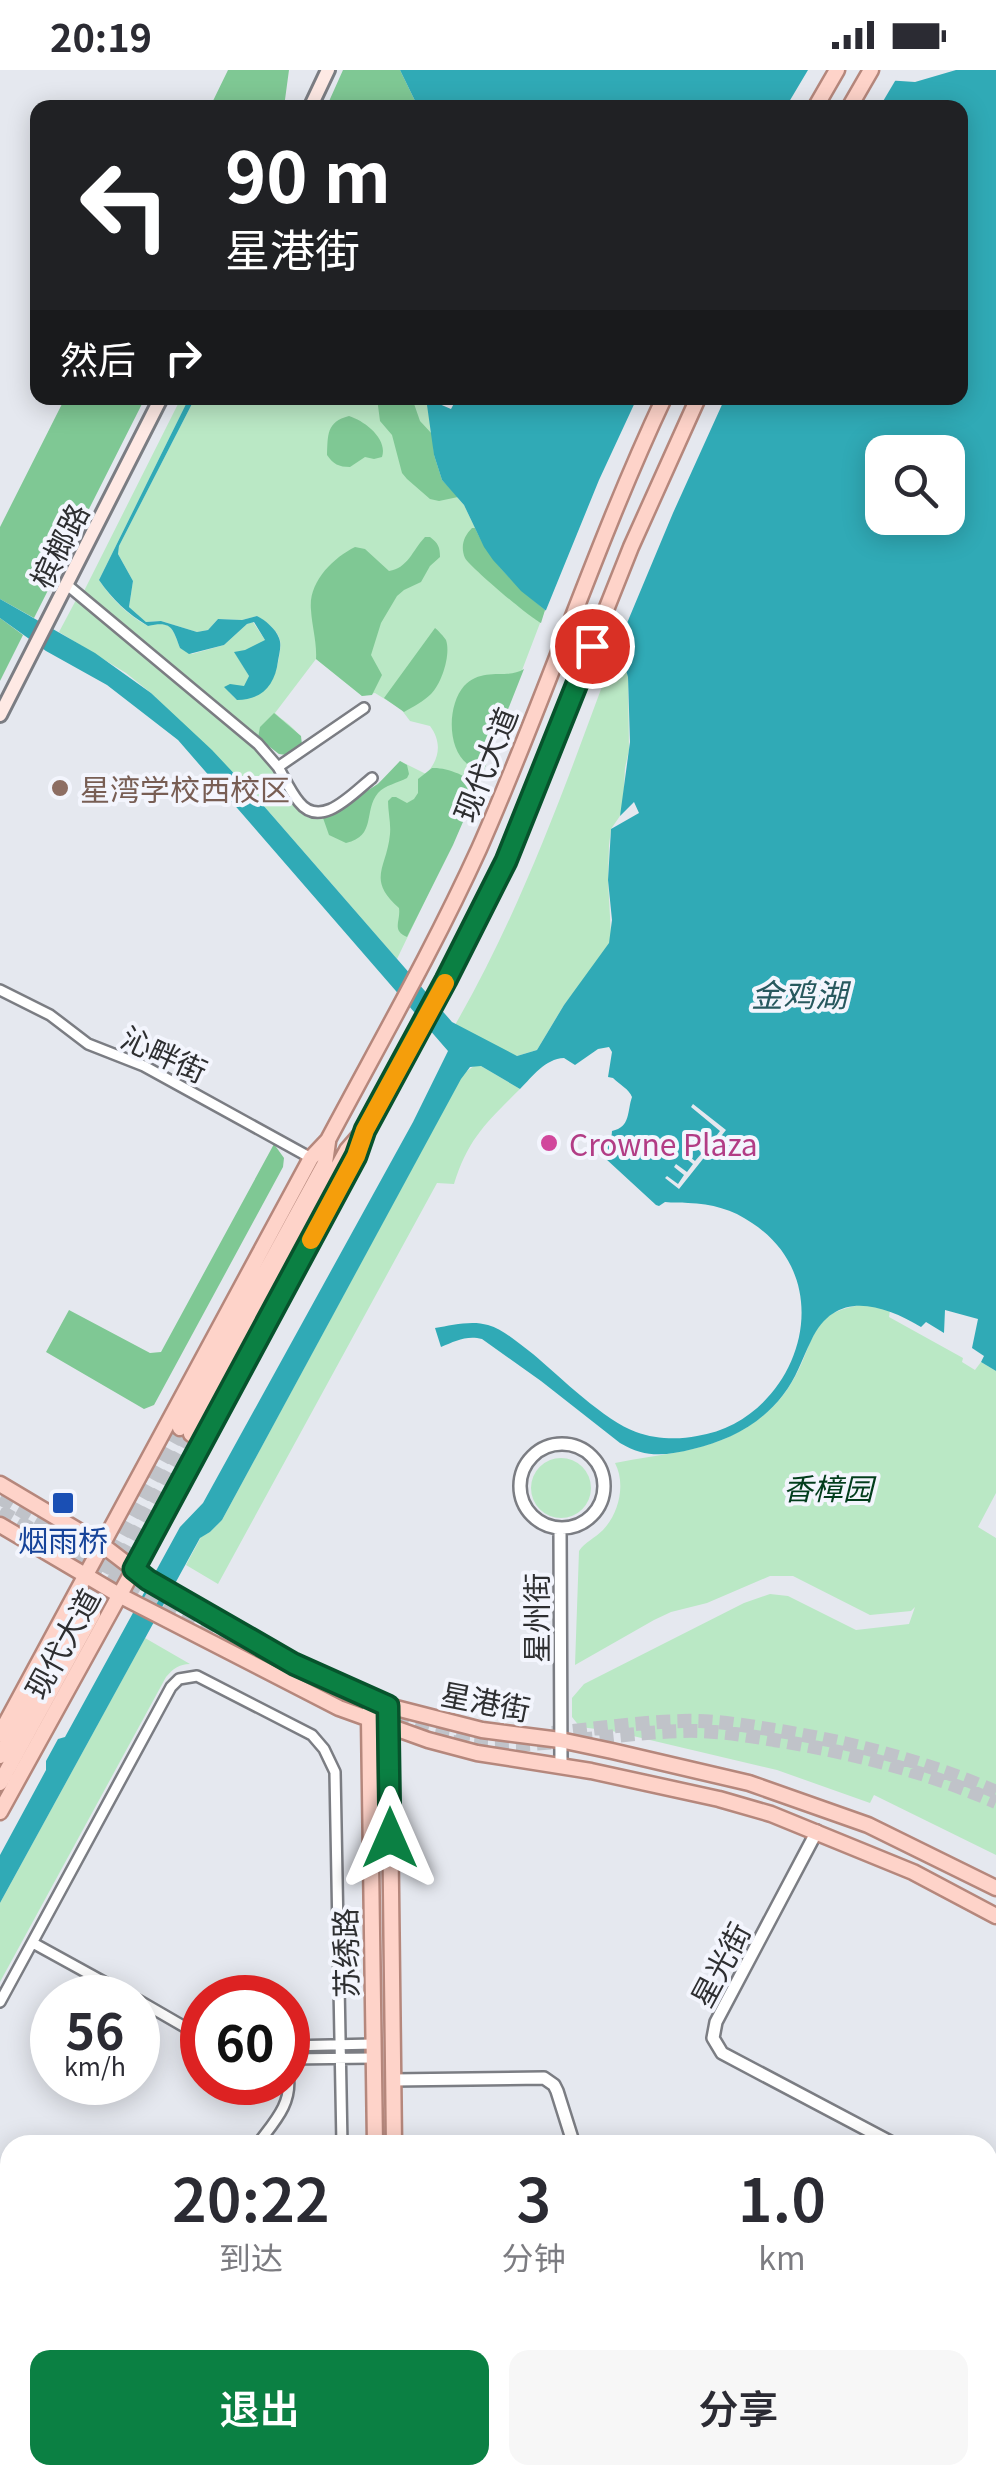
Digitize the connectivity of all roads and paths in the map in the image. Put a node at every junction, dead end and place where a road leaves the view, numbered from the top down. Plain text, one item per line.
1 (328, 70) edge
2 (836, 70) edge
3 (871, 70) edge
4 (314, 100) edge
5 (819, 100) edge
6 (854, 100) edge
7 (157, 405) edge
8 (661, 405) edge
9 (695, 405) edge
10 (66, 584) junction
11 (364, 708) dead end
12 (0, 715) edge
13 (278, 767) junction
14 (372, 778) dead end
15 (0, 990) edge
16 (365, 1130) junction
17 (328, 1140) junction
18 (311, 1158) junction
19 (0, 1484) edge
20 (0, 1525) edge
21 (560, 1528) junction
22 (101, 1544) junction
23 (134, 1569) junction
24 (84, 1576) junction
25 (120, 1595) junction
26 (371, 1700) junction
27 (388, 1706) junction
28 (369, 1720) junction
29 (390, 1727) junction
30 (0, 1734) edge
31 (560, 1740) junction
32 (0, 1756) edge
33 (560, 1768) junction
34 (0, 1784) edge
35 (0, 1812) edge
36 (817, 1831) junction
37 (996, 1888) edge
38 (996, 1916) edge
39 (33, 1943) junction
40 (91, 1975) edge
41 (0, 2002) edge
42 (339, 2045) junction
43 (310, 2050) edge
44 (373, 2051) junction
45 (310, 2055) edge
46 (339, 2058) junction
47 (393, 2080) junction
48 (286, 2105) edge
49 (264, 2135) edge
50 (342, 2135) edge
51 (375, 2135) edge
52 (394, 2135) edge
53 (571, 2135) edge
54 (877, 2135) edge

1 - 4 main road
2 - 5 main road
3 - 6 main road
7 - 10 main road, 槟榔路
8 - 17 main road, 现代大道
9 - 16 main road, 现代大道
10 - 12 main road, 槟榔路
10 - 13 street
11 - 13 street
13 - 14 street
15 - 18 street, 沁畔街
16 - 17 main road, 现代大道
16 - 23 main road, 现代大道
17 - 18 main road, 现代大道
18 - 22 main road, 现代大道
19 - 22 main road, 星港街
20 - 24 main road, 星港街
21 - 21 street
21 - 31 street, 星州街
22 - 23 main road, 星港街
22 - 24 main road, 现代大道
23 - 25 main road, 现代大道
23 - 26 main road, 星港街
24 - 25 main road, 星港街
24 - 30 main road, 现代大道
25 - 28 main road, 星港街
25 - 35 main road, 现代大道
26 - 27 main road, 星港街
26 - 28 main road, 苏绣路
27 - 29 main road, 苏绣路
27 - 31 main road, 星港街
28 - 29 main road, 星港街
28 - 44 main road, 苏绣路
29 - 33 main road, 星港街
29 - 47 main road, 苏绣路
31 - 33 street, 星州街
31 - 37 main road, 星港街
32 - 34 main road, 现代大道
33 - 36 main road, 星港街
36 - 38 main road, 星港街
36 - 54 street, 星光街
39 - 40 street
39 - 41 street
39 - 42 street
42 - 43 street
42 - 44 street
42 - 46 street
44 - 46 street
44 - 51 main road, 苏绣路
45 - 46 street
46 - 50 street
47 - 52 main road, 苏绣路
47 - 53 street
48 - 49 street

